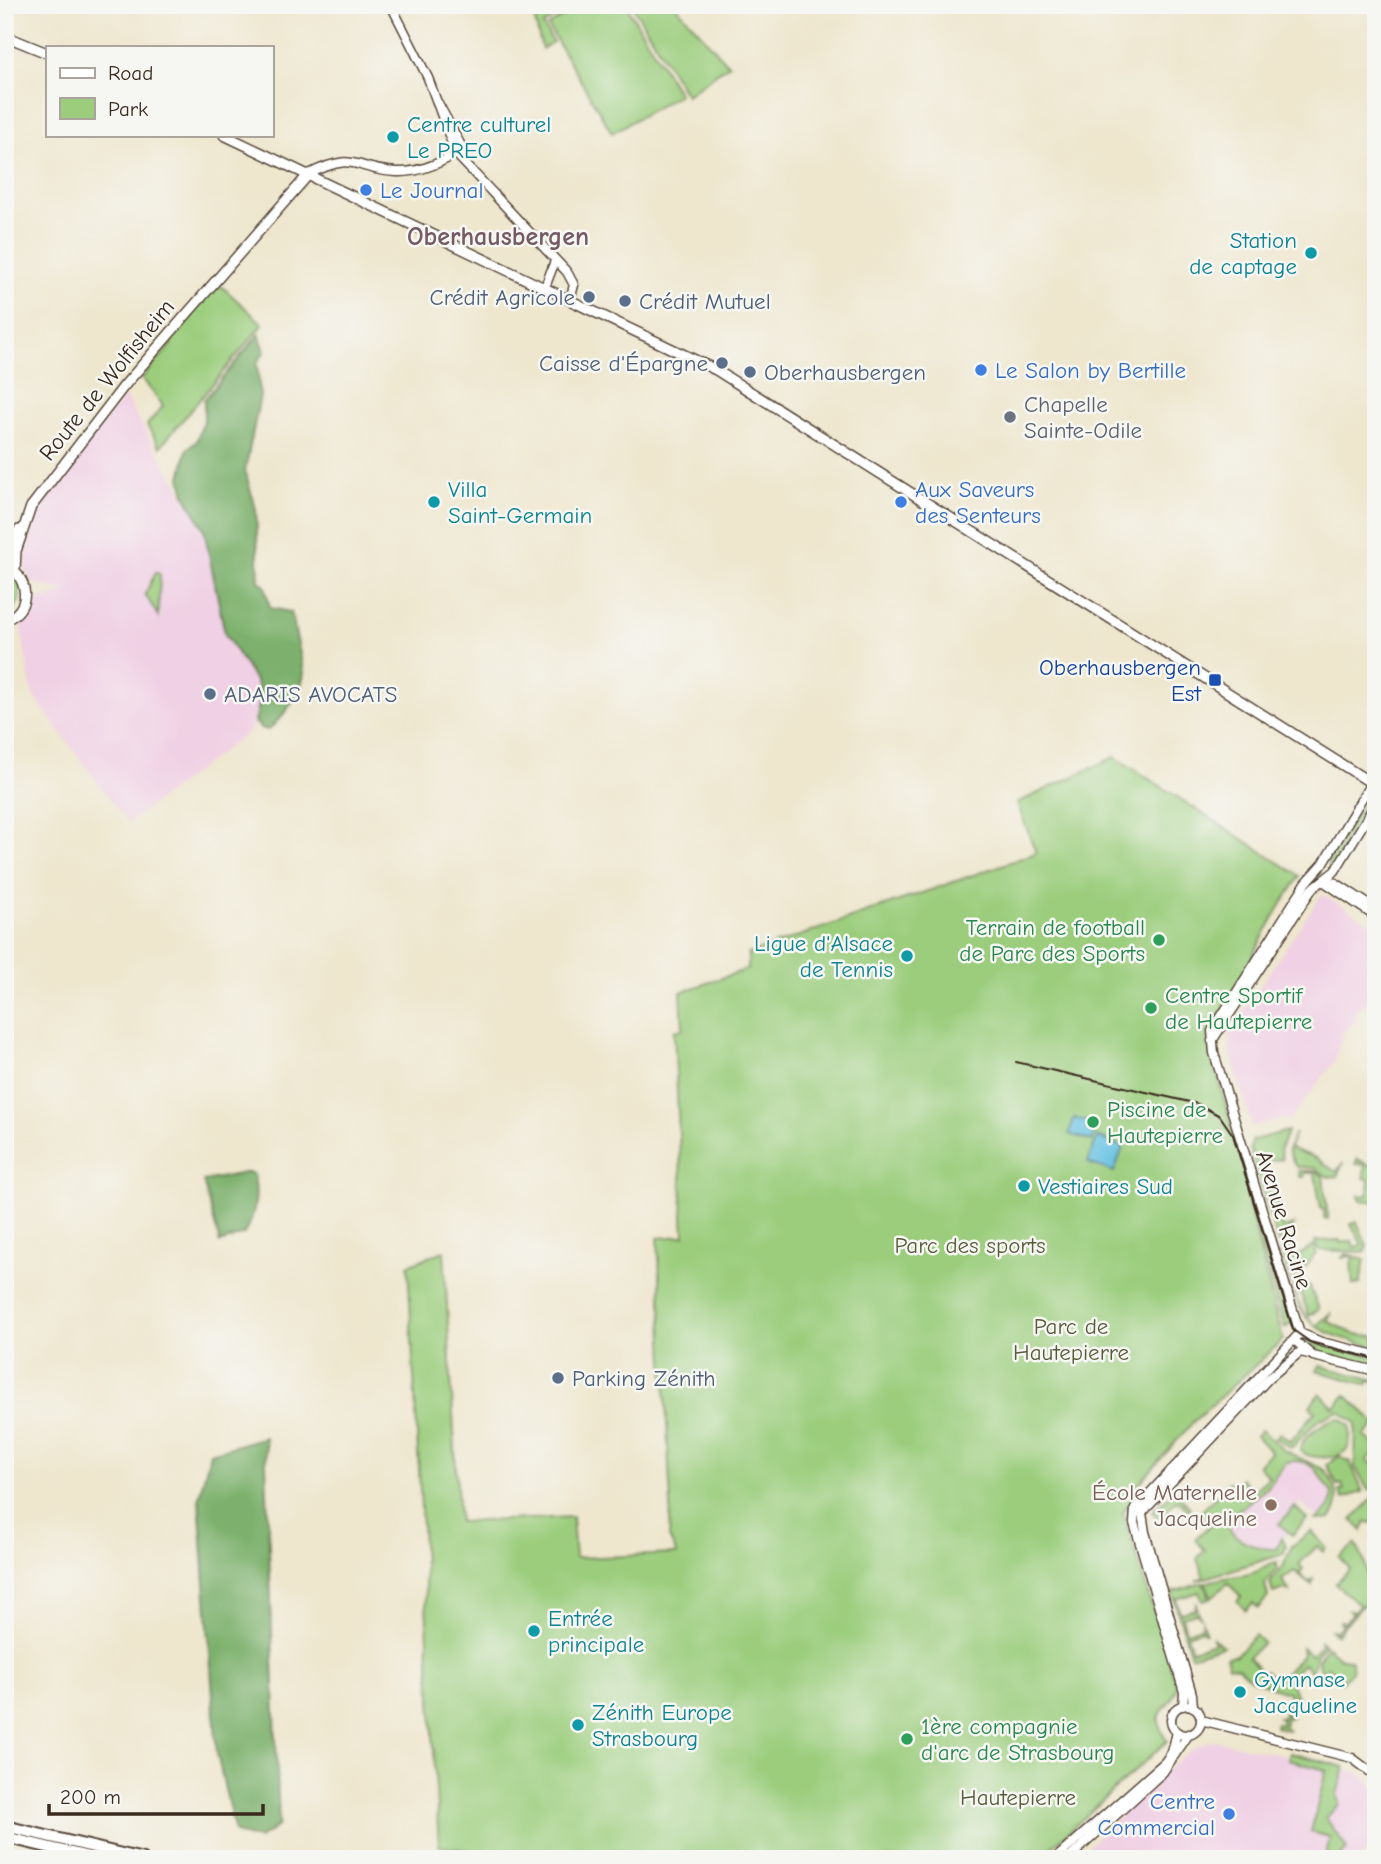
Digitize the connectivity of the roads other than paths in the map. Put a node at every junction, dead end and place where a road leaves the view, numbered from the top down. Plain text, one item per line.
1 (391, 5) edge
2 (5, 36) edge
3 (46, 52) edge
4 (226, 136) edge
5 (460, 152) junction
6 (309, 174) junction
7 (555, 261) junction
8 (545, 287) junction
9 (570, 300) junction
10 (26, 520) junction
11 (5, 550) edge
12 (5, 564) edge
13 (15, 569) junction
14 (5, 620) edge
15 (1373, 785) edge
16 (1376, 803) edge
17 (1311, 877) junction
18 (1323, 881) junction
19 (1376, 909) edge
20 (1376, 917) edge
21 (1212, 1041) junction
22 (1297, 1338) junction
23 (1309, 1354) junction
24 (1376, 1355) edge
25 (1376, 1371) edge
26 (1269, 1378) junction
27 (1183, 1706) junction
28 (1193, 1707) junction
29 (1200, 1720) junction
30 (1177, 1732) junction
31 (1189, 1734) junction
32 (1376, 1776) edge
33 (6, 1834) edge
34 (97, 1859) edge
35 (143, 1859) edge
36 (1055, 1859) edge
37 (1068, 1859) edge

1 - 5 street
2 - 3 main road
4 - 6 main road
5 - 6 street
5 - 7 street
6 - 8 main road
6 - 10 main road, Route de Wolfisheim
7 - 8 street
7 - 9 street
8 - 9 main road
9 - 15 main road
10 - 11 main road, Route de Wolfisheim
10 - 13 main road, Route de Wolfisheim
12 - 13 main road
13 - 14 main road
15 - 17 street
16 - 18 street
17 - 18 street
17 - 21 street
18 - 19 street
18 - 20 street
18 - 21 street
21 - 22 street, Avenue Racine
22 - 23 street
22 - 24 street
22 - 26 street
22 - 27 street
23 - 25 street
23 - 26 street
26 - 28 street
27 - 28 street
27 - 30 street
28 - 29 street
29 - 31 street
29 - 32 street
30 - 31 street
30 - 36 street
31 - 37 street
33 - 34 highway
33 - 35 highway

